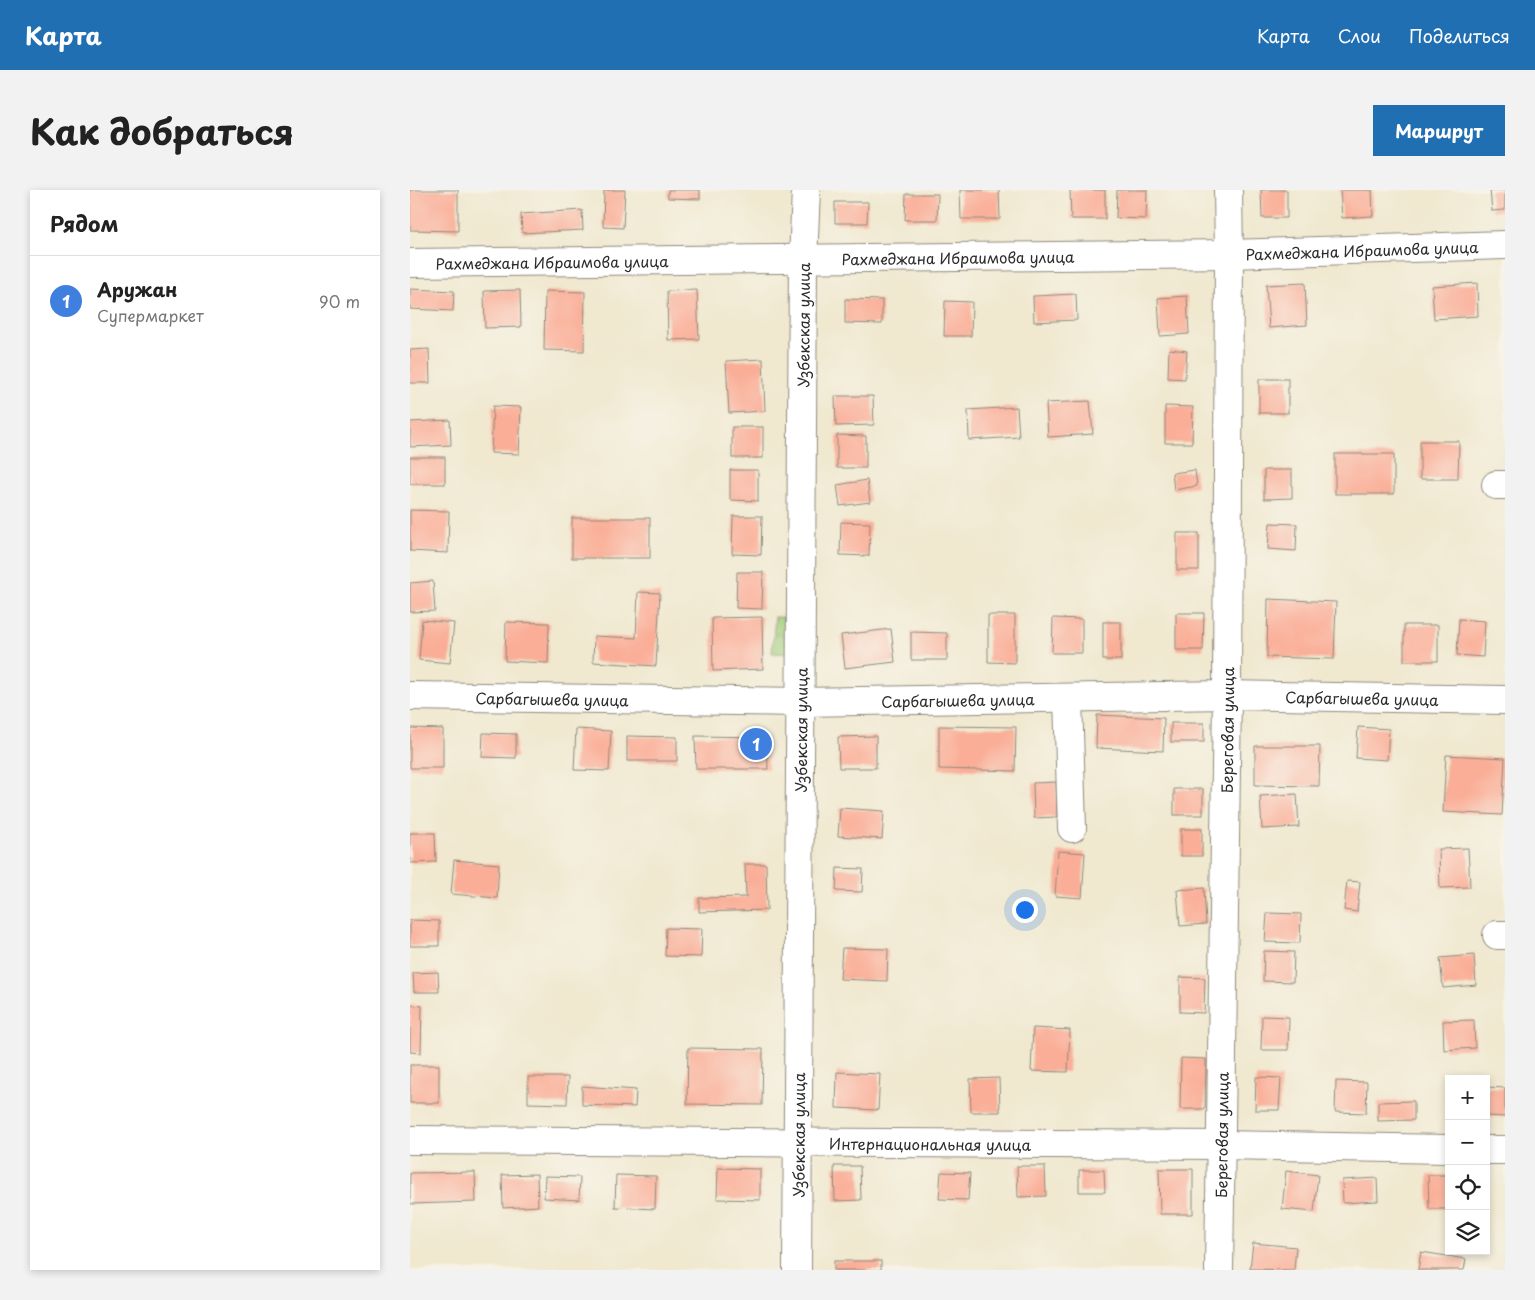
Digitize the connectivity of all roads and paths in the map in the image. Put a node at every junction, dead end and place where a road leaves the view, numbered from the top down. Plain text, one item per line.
1 (806, 190) edge
2 (1228, 190) edge
3 (1505, 245) edge
4 (1230, 254) junction
5 (803, 260) junction
6 (410, 263) edge
7 (1227, 695) junction
8 (410, 696) edge
9 (1068, 698) junction
10 (1505, 700) edge
11 (801, 702) junction
12 (1072, 828) dead end
13 (410, 1140) edge
14 (798, 1143) junction
15 (1220, 1145) junction
16 (1445, 1149) edge
17 (1490, 1150) edge
18 (1505, 1150) edge
19 (797, 1270) edge
20 (1219, 1270) edge

1 - 5 street, Узбекская улица
2 - 4 street, Береговая улица
3 - 4 street, Рахмеджана Ибраимова улица
4 - 5 street, Рахмеджана Ибраимова улица
4 - 7 street, Береговая улица
5 - 6 street, Рахмеджана Ибраимова улица
5 - 11 street, Узбекская улица
7 - 9 street, Сарбагышева улица
7 - 10 street, Сарбагышева улица
7 - 15 street, Береговая улица
8 - 11 street, Сарбагышева улица
9 - 11 street, Сарбагышева улица
9 - 12 street
11 - 14 street, Узбекская улица
13 - 14 street, Интернациональная улица
14 - 15 street, Интернациональная улица
14 - 19 street, Узбекская улица
15 - 16 street, Интернациональная улица
15 - 20 street, Береговая улица
17 - 18 street

